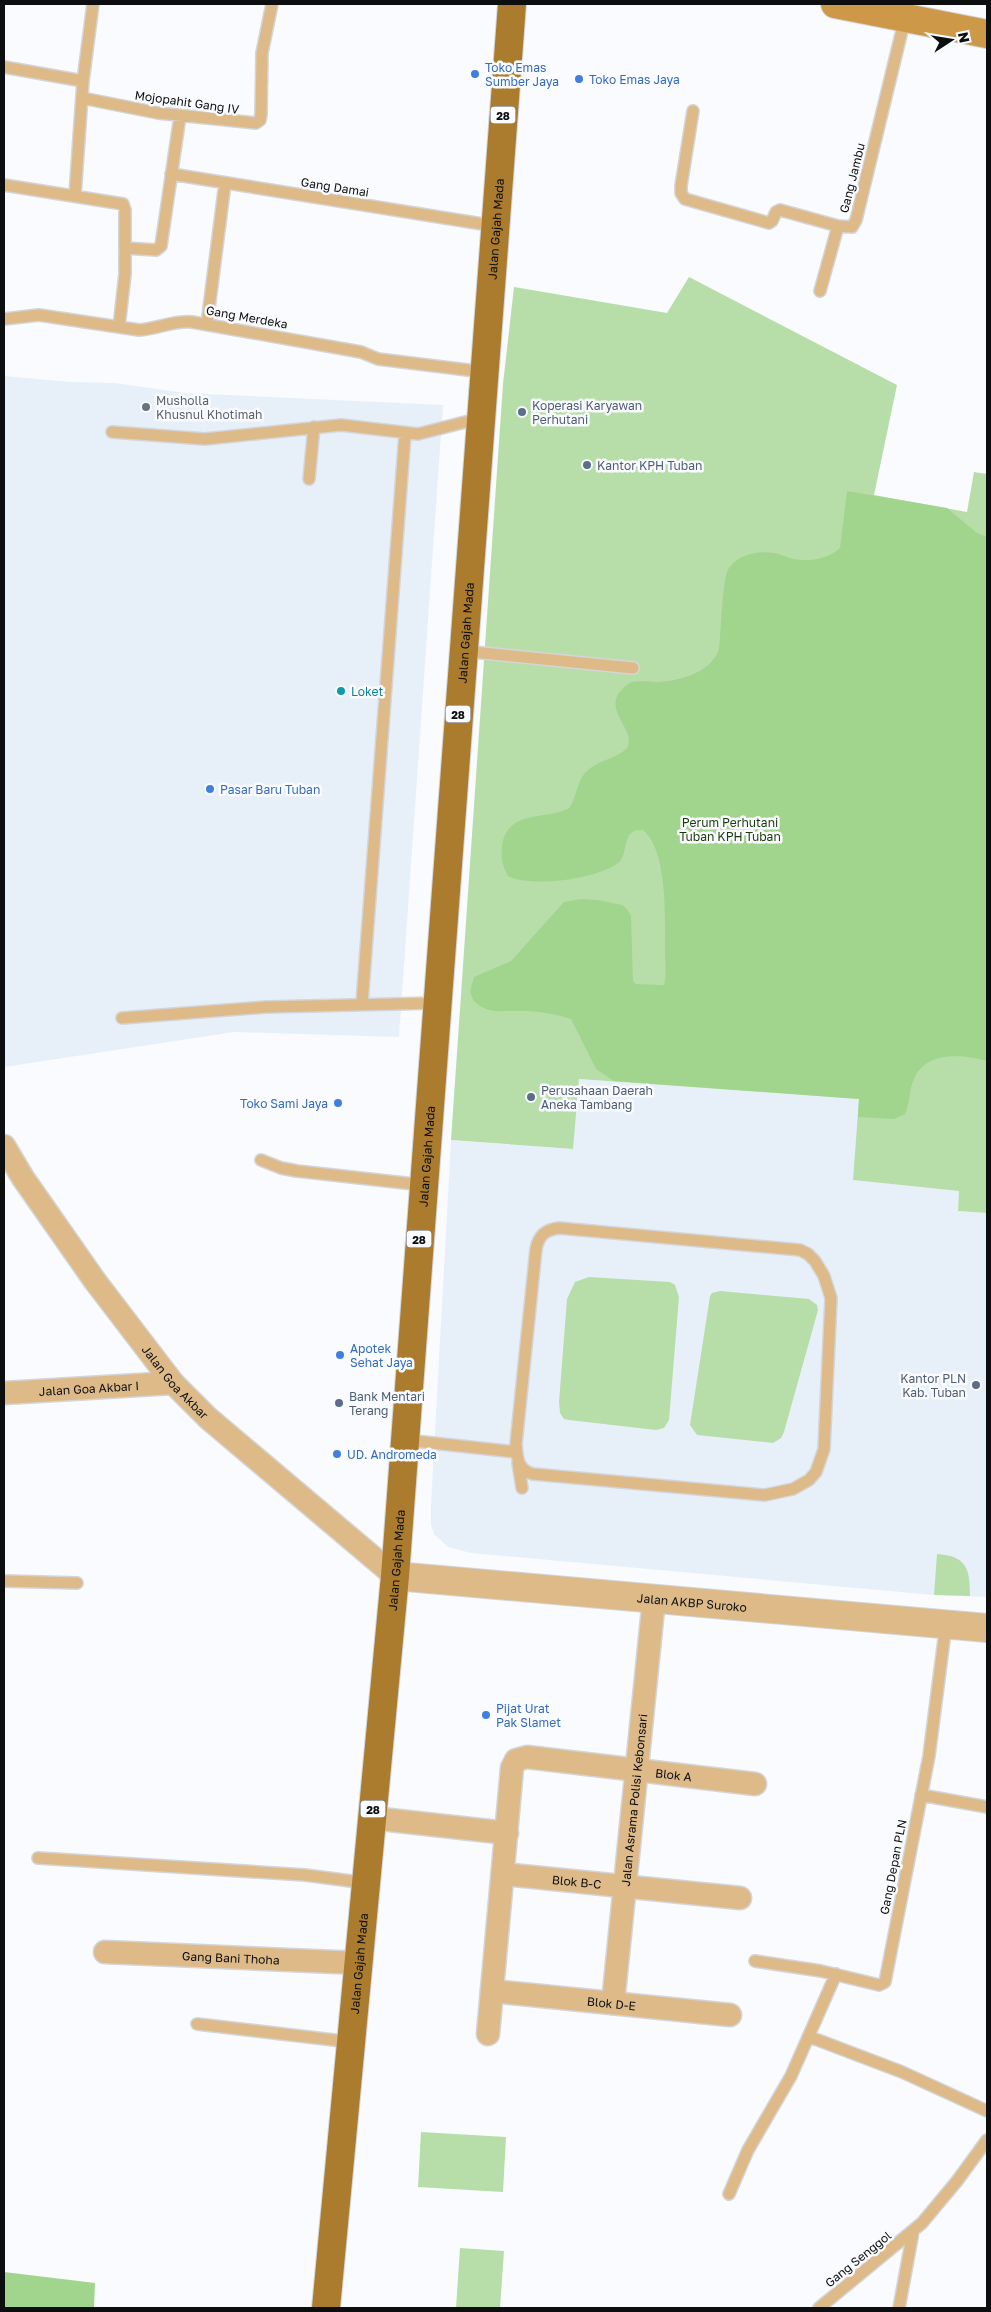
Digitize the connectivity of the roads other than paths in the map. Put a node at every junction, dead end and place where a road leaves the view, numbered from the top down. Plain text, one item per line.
1 (93, 4) edge
2 (272, 4) edge
3 (512, 4) edge
4 (835, 4) edge
5 (905, 18) junction
6 (987, 34) edge
7 (4, 67) edge
8 (83, 81) junction
9 (82, 98) junction
10 (693, 111) dead end
11 (180, 116) junction
12 (171, 174) junction
13 (225, 183) junction
14 (4, 185) edge
15 (75, 195) junction
16 (495, 226) junction
17 (838, 226) junction
18 (125, 248) junction
19 (820, 291) dead end
20 (4, 319) edge
21 (208, 324) junction
22 (119, 327) junction
23 (484, 372) junction
24 (481, 418) junction
25 (314, 427) junction
26 (112, 432) dead end
27 (405, 434) junction
28 (309, 479) dead end
29 (463, 651) junction
30 (633, 668) dead end
31 (362, 1003) junction
32 (437, 1003) junction
33 (122, 1018) dead end
34 (4, 1146) edge
35 (261, 1160) dead end
36 (423, 1185) junction
37 (173, 1383) junction
38 (4, 1393) edge
39 (404, 1440) junction
40 (517, 1456) junction
41 (522, 1488) dead end
42 (395, 1576) junction
43 (4, 1581) edge
44 (77, 1583) dead end
45 (654, 1598) junction
46 (946, 1624) junction
47 (987, 1628) edge
48 (637, 1770) junction
49 (755, 1784) dead end
50 (921, 1795) junction
51 (987, 1807) edge
52 (372, 1818) junction
53 (507, 1833) junction
54 (38, 1858) dead end
55 (503, 1874) junction
56 (366, 1883) junction
57 (625, 1886) junction
58 (740, 1898) dead end
59 (104, 1952) dead end
60 (755, 1962) dead end
61 (359, 1963) junction
62 (836, 1974) junction
63 (492, 1991) junction
64 (613, 2003) junction
65 (730, 2015) dead end
66 (197, 2024) dead end
67 (488, 2034) dead end
68 (810, 2037) junction
69 (351, 2042) junction
70 (987, 2111) edge
71 (987, 2140) edge
72 (729, 2194) dead end
73 (913, 2232) junction
74 (326, 2308) edge
75 (819, 2308) edge
76 (900, 2308) edge

1 - 8 lane
2 - 11 lane, Mojopahit Gang IV
3 - 16 highway, Jalan Gajah Mada / 28
4 - 5 main road
5 - 6 main road
5 - 17 lane, Gang Jambu
7 - 8 lane
8 - 9 lane
9 - 11 lane, Mojopahit Gang IV
9 - 15 lane
10 - 17 lane, Gang Jambu
11 - 12 lane
12 - 13 lane, Gang Damai
12 - 18 lane
13 - 16 lane, Gang Damai
13 - 21 lane
14 - 15 lane
15 - 18 lane
16 - 23 highway, Jalan Gajah Mada / 28
17 - 19 lane
18 - 22 lane
20 - 22 lane, Gang Merdeka
21 - 22 lane, Gang Merdeka
21 - 23 lane, Gang Merdeka
23 - 24 highway, Jalan Gajah Mada / 28
24 - 27 lane
24 - 29 highway, Jalan Gajah Mada / 28
25 - 26 lane
25 - 27 lane
25 - 28 lane
27 - 31 lane
29 - 30 lane
29 - 32 highway, Jalan Gajah Mada / 28
31 - 32 lane
31 - 33 lane
32 - 36 highway, Jalan Gajah Mada / 28
34 - 37 street, Jalan Goa Akbar
35 - 36 lane
36 - 39 highway, Jalan Gajah Mada / 28
37 - 38 street, Jalan Goa Akbar I
37 - 42 street, Jalan Goa Akbar
39 - 40 lane
39 - 42 highway, Jalan Gajah Mada / 28
40 - 40 lane
40 - 41 lane
42 - 45 street, Jalan AKBP Suroko
42 - 52 highway, Jalan Gajah Mada / 28
43 - 44 lane
45 - 46 street, Jalan AKBP Suroko
45 - 48 street, Jalan Asrama Polisi Kebonsari
46 - 47 street, Jalan AKBP Suroko
46 - 50 lane, Gang Depan PLN
48 - 49 street, Blok A
48 - 53 street, Blok A
48 - 57 street, Jalan Asrama Polisi Kebonsari
50 - 51 lane
50 - 62 lane, Gang Depan PLN
52 - 53 street
52 - 56 highway, Jalan Gajah Mada / 28
53 - 55 street
54 - 56 lane
55 - 57 street, Blok B-C
55 - 63 street
56 - 61 highway, Jalan Gajah Mada / 28
57 - 58 street, Blok B-C
57 - 64 street, Jalan Asrama Polisi Kebonsari
59 - 61 street, Gang Bani Thoha
60 - 62 lane, Gang Depan PLN
61 - 69 highway, Jalan Gajah Mada / 28
62 - 68 lane
63 - 64 street, Blok D-E
63 - 67 street
64 - 65 street, Blok D-E
66 - 69 lane
68 - 70 lane
68 - 72 lane
69 - 74 highway, Jalan Gajah Mada / 28
71 - 73 lane, Gang Senggol
73 - 75 lane, Gang Senggol
73 - 76 lane

